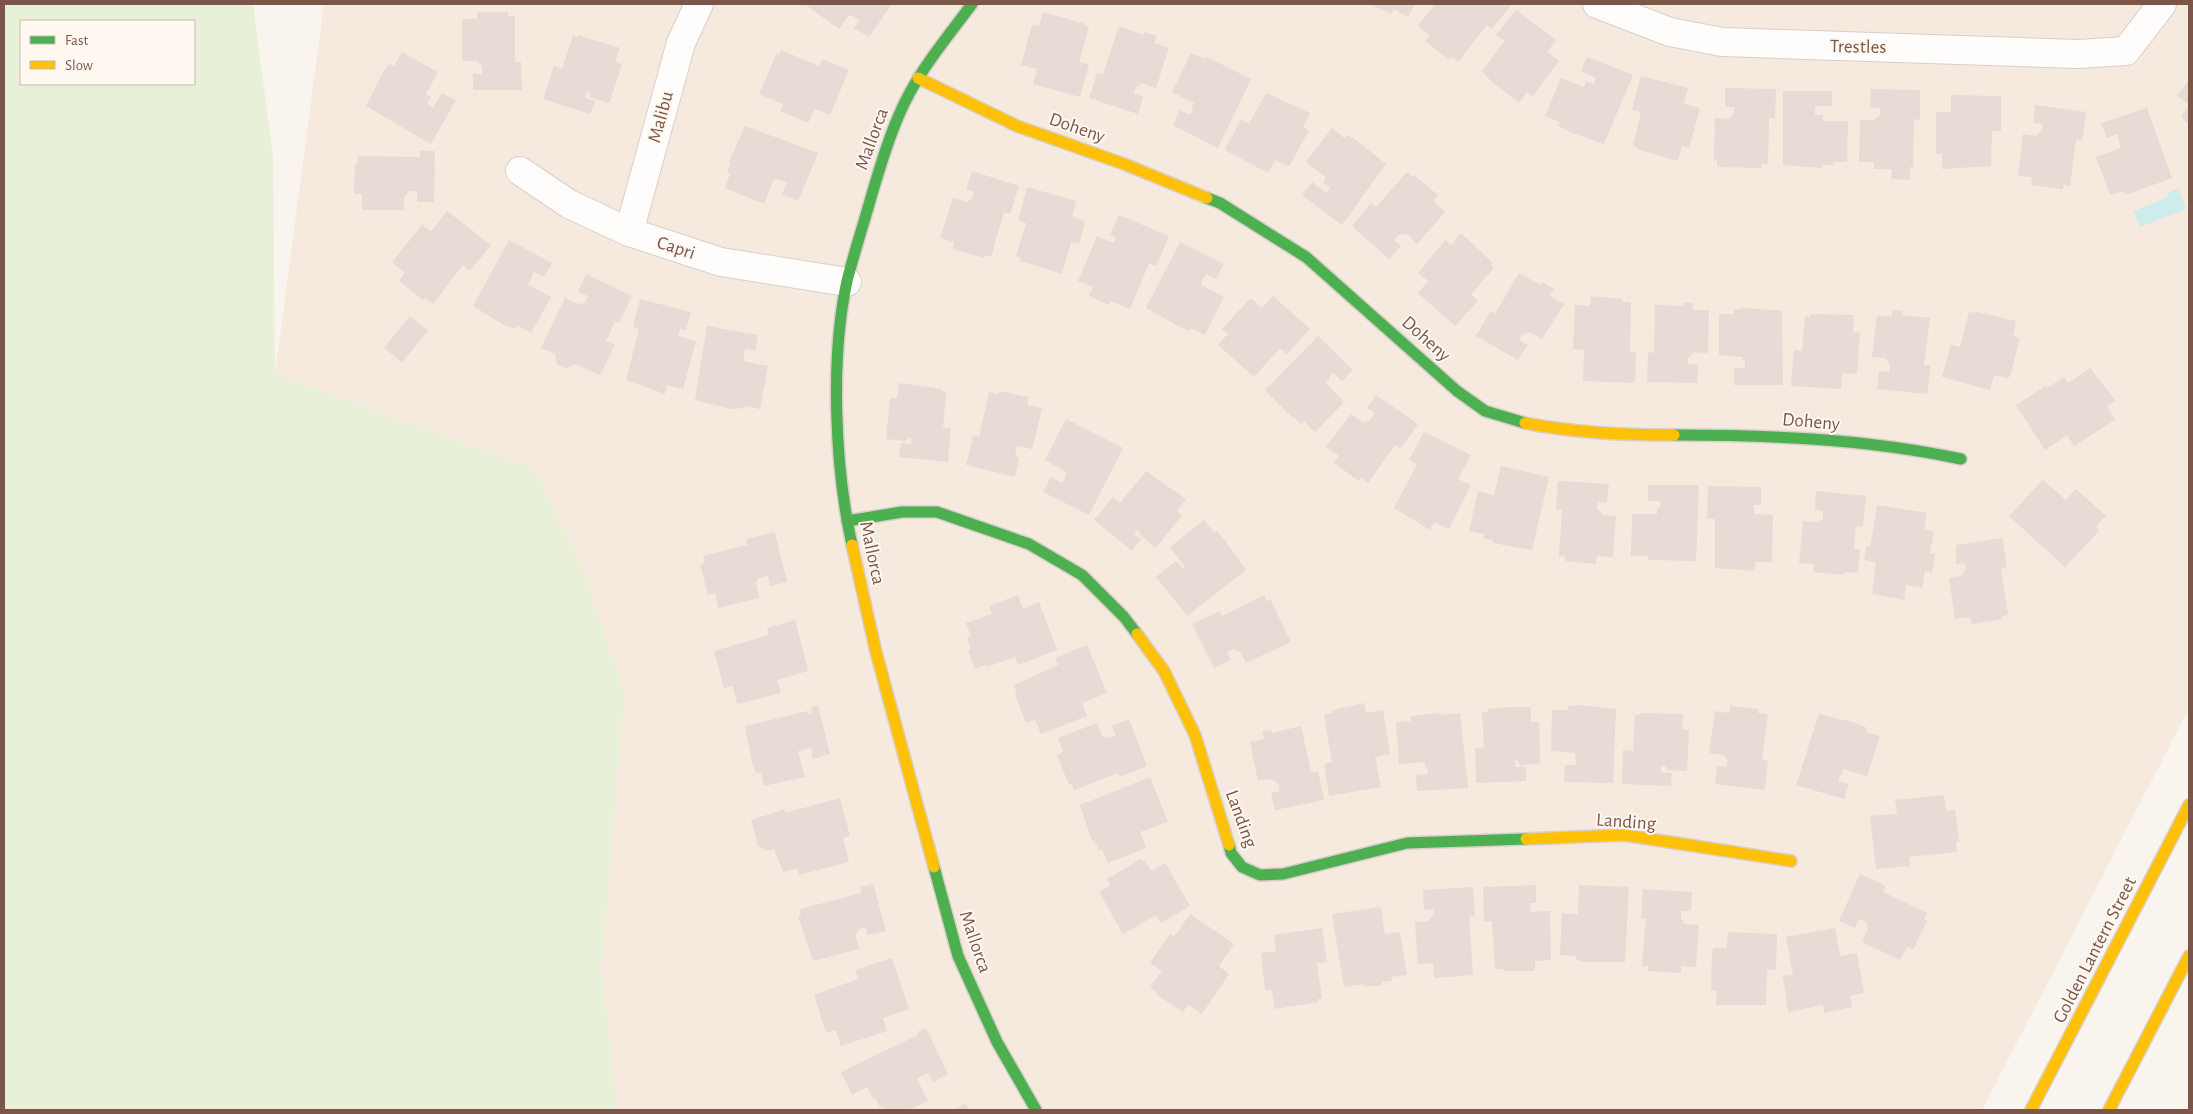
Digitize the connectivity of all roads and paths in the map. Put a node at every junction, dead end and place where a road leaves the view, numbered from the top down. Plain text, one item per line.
1 (699, 4) edge
2 (972, 4) edge
3 (1597, 4) edge
4 (2162, 4) edge
5 (918, 78) junction
6 (520, 171) dead end
7 (629, 232) junction
8 (847, 282) junction
9 (1961, 459) dead end
10 (847, 521) junction
11 (2189, 805) edge
12 (1791, 861) dead end
13 (2189, 956) edge
14 (1036, 1110) edge
15 (2031, 1110) edge
16 (2109, 1110) edge

1 - 7 street, Malibu
2 - 5 street, Mallorca
3 - 4 street, Trestles
5 - 8 street, Mallorca
5 - 9 street, Doheny
6 - 7 street, Capri
7 - 8 street, Capri
8 - 10 street, Mallorca
10 - 12 street, Landing
10 - 14 street, Mallorca
11 - 15 street, Golden Lantern Street
13 - 16 street

